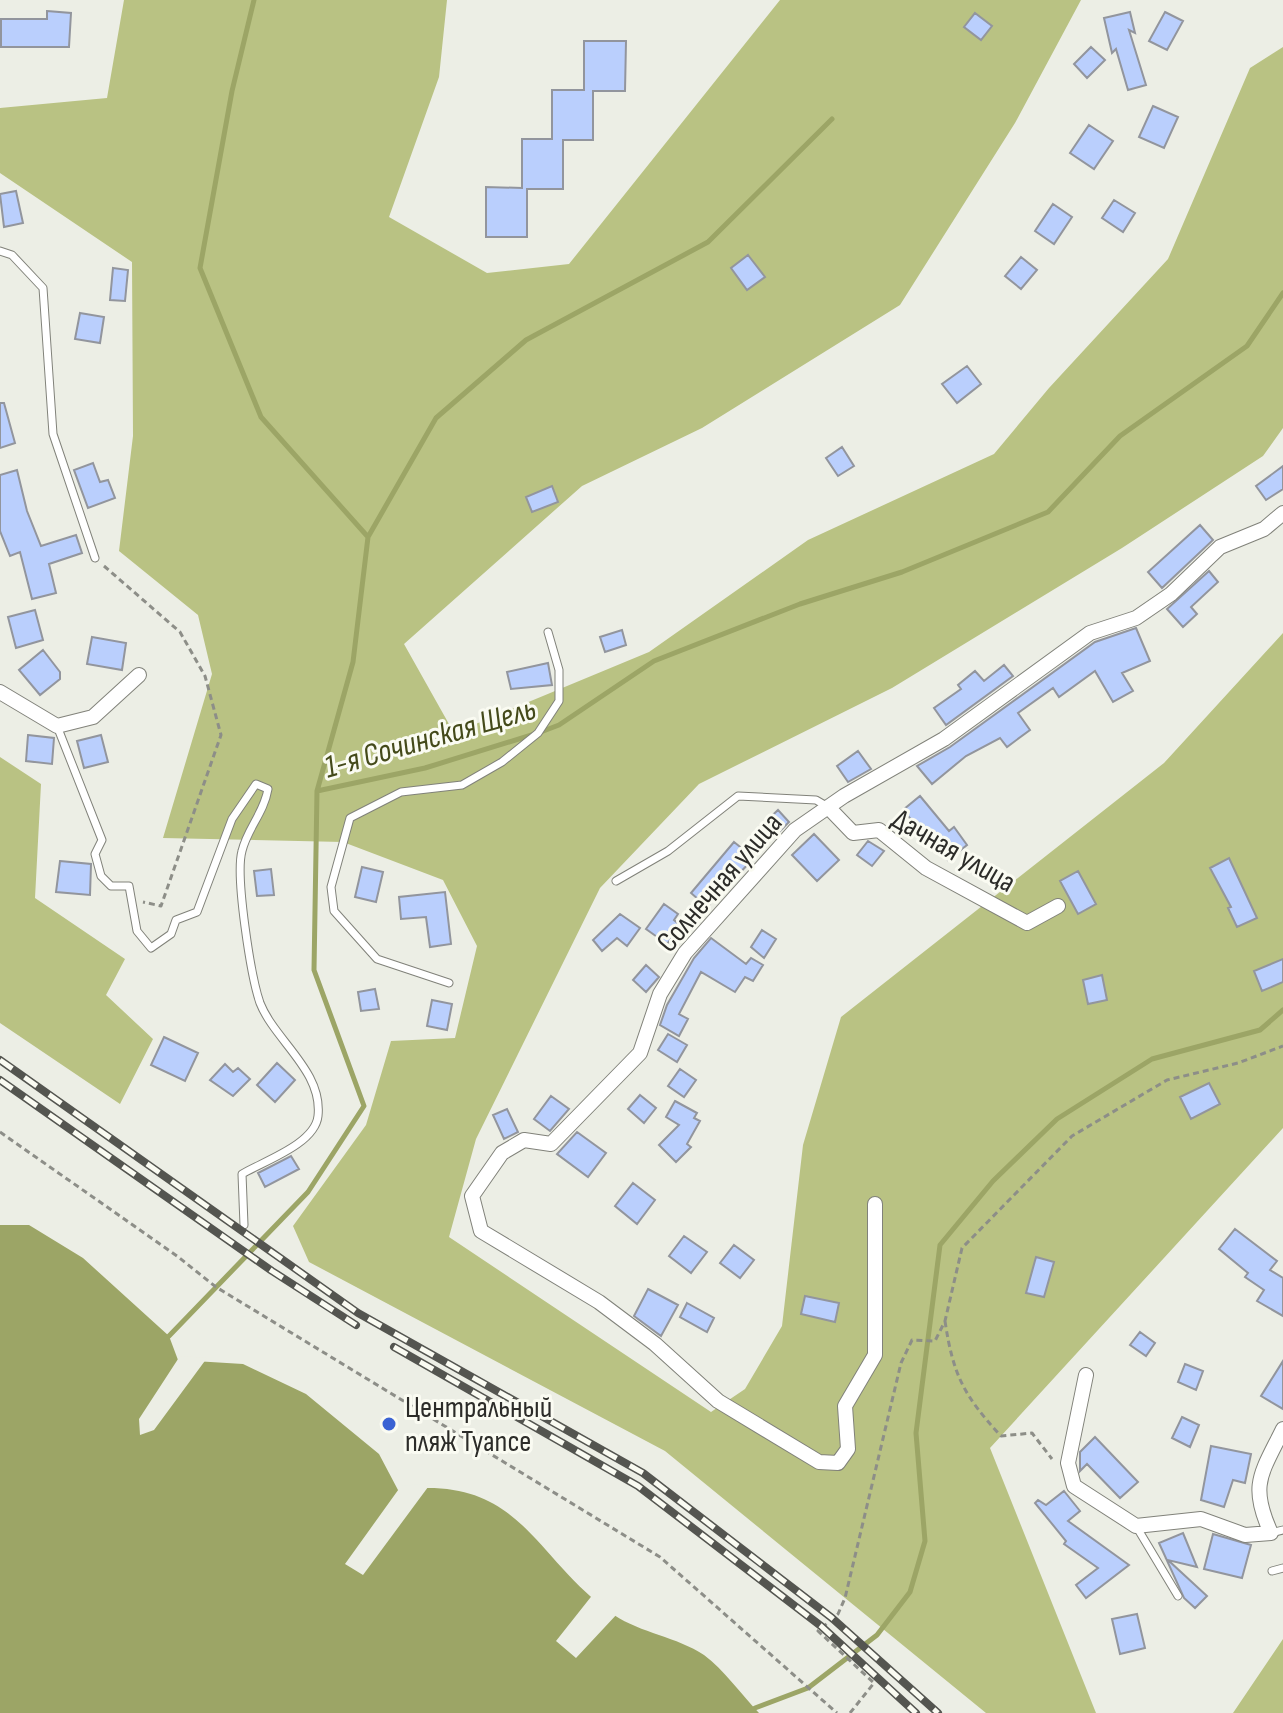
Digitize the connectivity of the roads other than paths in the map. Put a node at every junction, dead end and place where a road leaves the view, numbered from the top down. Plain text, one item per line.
1 (0, 251) edge
2 (1283, 513) edge
3 (95, 558) road end
4 (548, 632) dead end
5 (139, 675) dead end
6 (0, 692) edge
7 (57, 726) junction
8 (828, 807) junction
9 (616, 881) dead end
10 (1058, 906) dead end
11 (449, 983) dead end
12 (875, 1204) dead end
13 (244, 1225) dead end
14 (1086, 1375) dead end
15 (1283, 1429) edge
16 (1136, 1526) junction
17 (1277, 1531) edge
18 (1283, 1568) edge
19 (1272, 1571) dead end
20 (1178, 1596) dead end

1 - 3 lane
2 - 8 street, Солнечная улица
4 - 11 lane
5 - 7 street
6 - 7 street
7 - 13 lane
8 - 9 lane
8 - 10 street, Дачная улица
8 - 12 street, Солнечная улица
14 - 16 street
15 - 17 street
16 - 17 street
16 - 20 lane
18 - 19 lane

